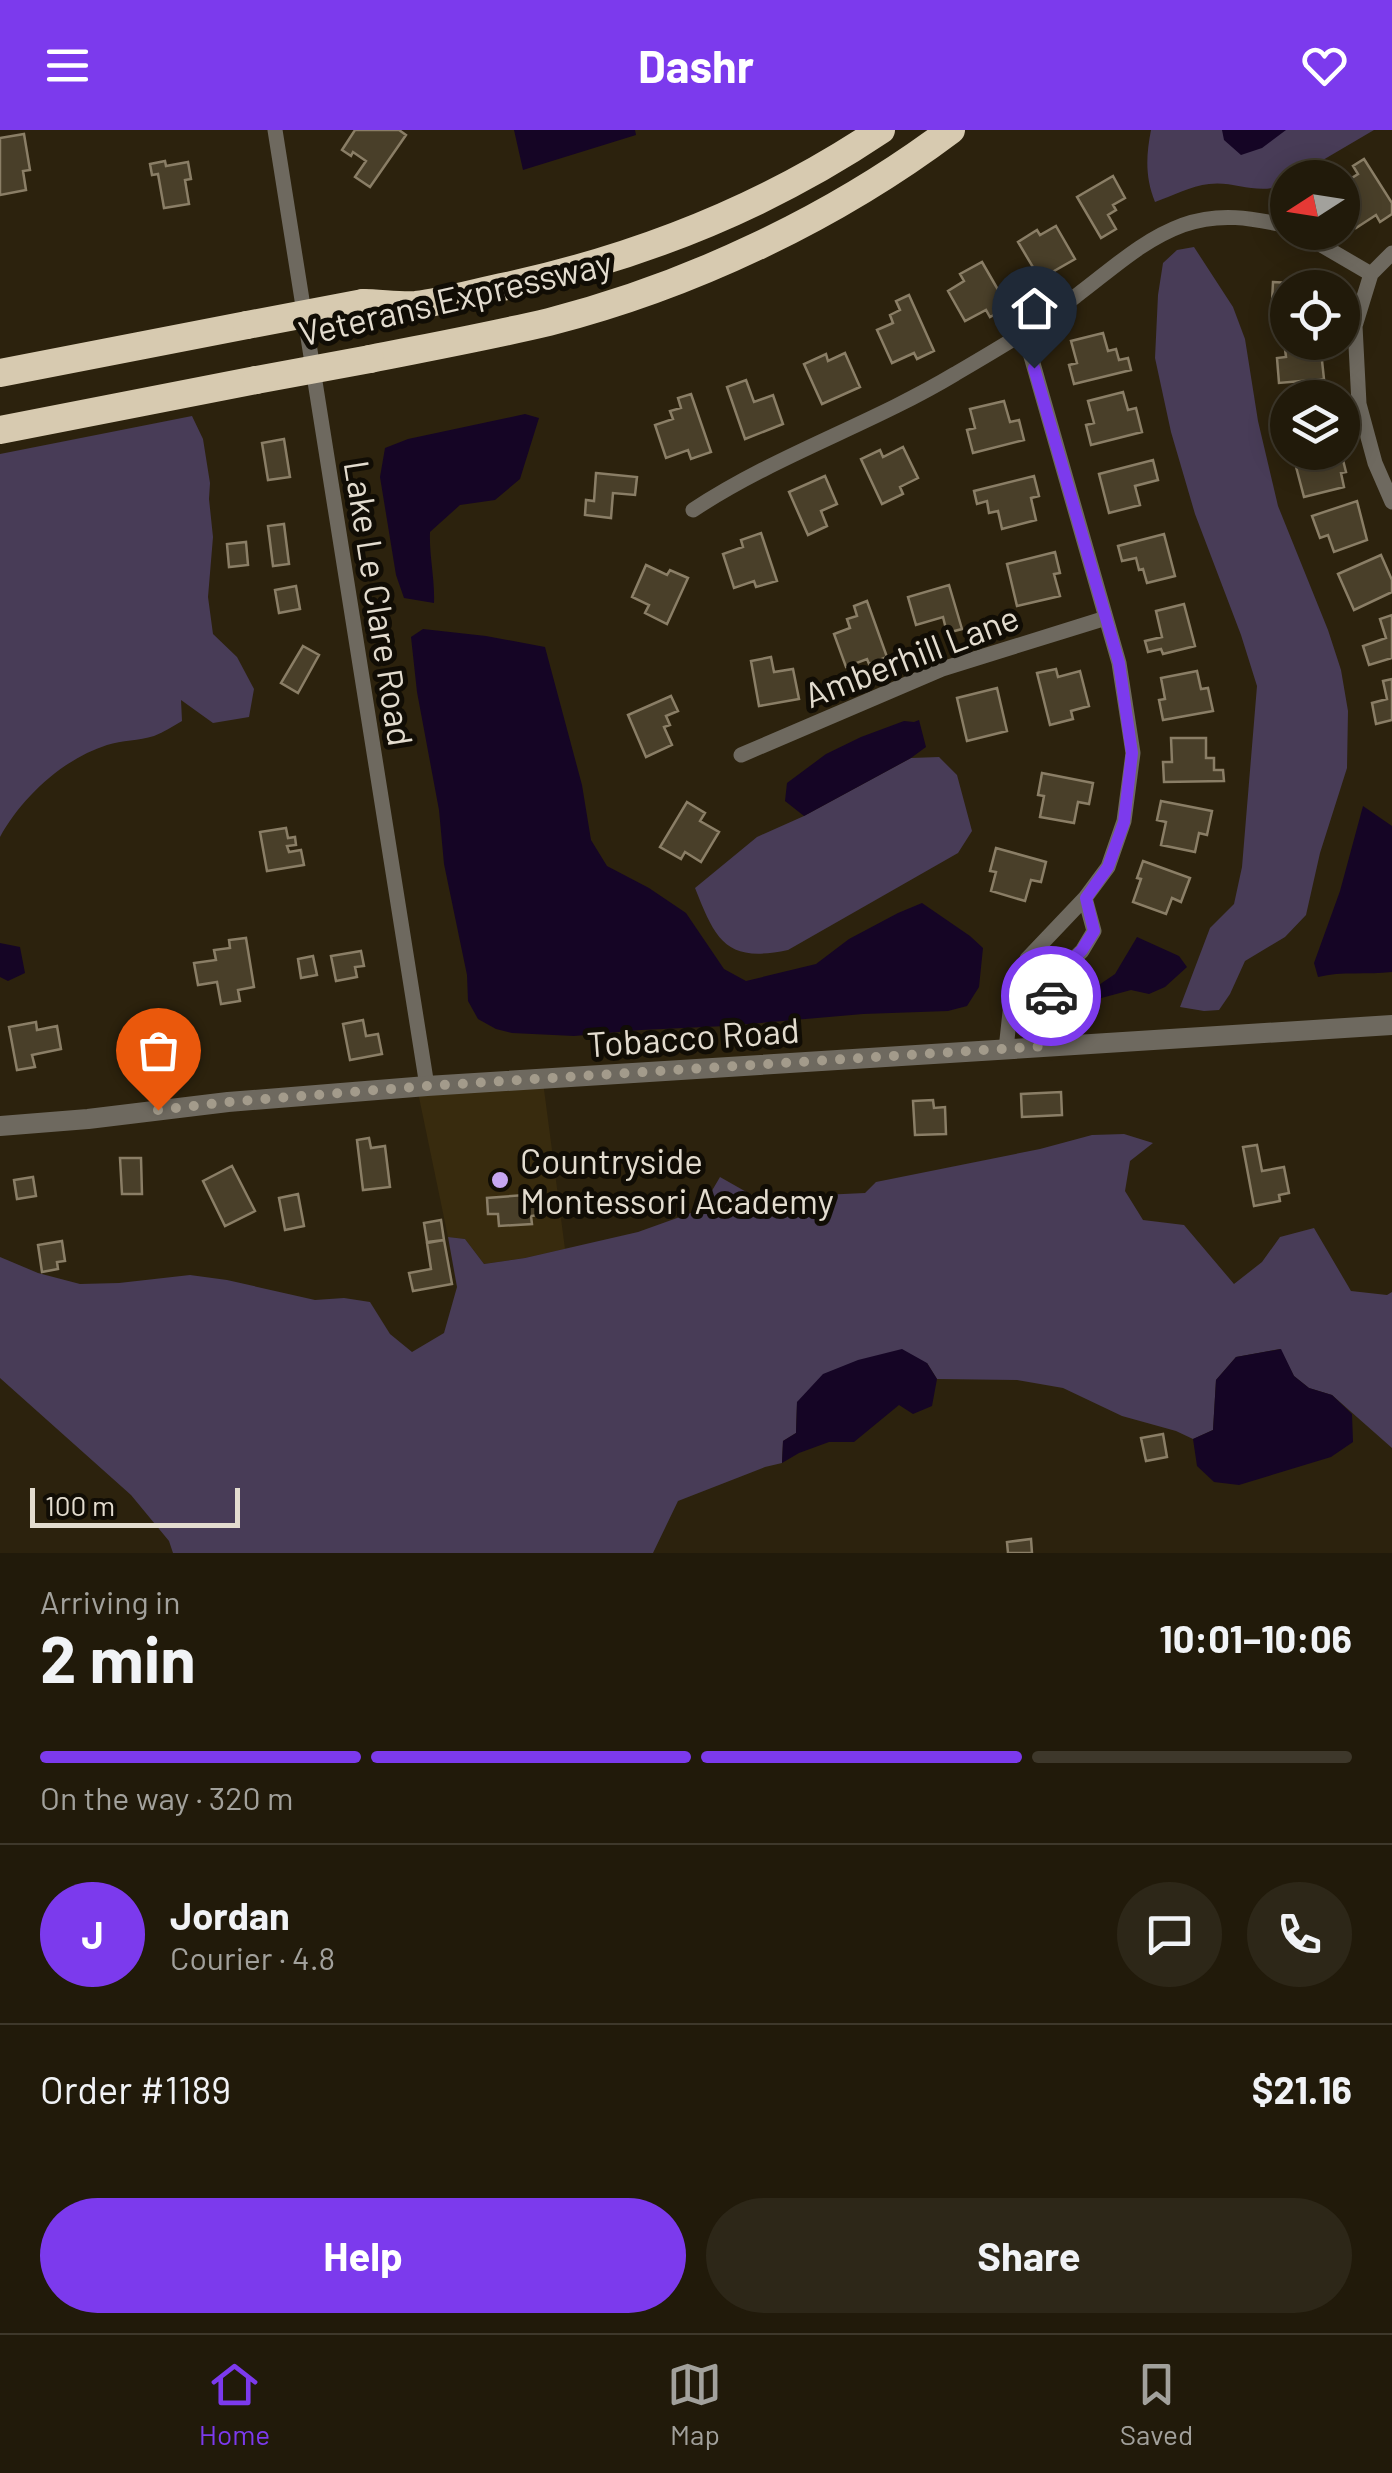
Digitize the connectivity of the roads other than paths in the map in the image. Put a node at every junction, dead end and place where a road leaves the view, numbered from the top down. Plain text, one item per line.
1 (274, 130) edge
2 (853, 130) edge
3 (881, 130) edge
4 (951, 130) edge
5 (1270, 222) edge
6 (1330, 250) edge
7 (1392, 253) edge
8 (1371, 274) junction
9 (363, 303) junction
10 (1024, 332) junction
11 (0, 373) edge
12 (0, 430) edge
13 (1392, 502) edge
14 (693, 510) dead end
15 (1106, 618) junction
16 (741, 755) dead end
17 (1086, 898) junction
18 (1043, 942) junction
19 (1064, 968) junction
20 (1392, 1025) edge
21 (1047, 1046) junction
22 (1006, 1049) junction
23 (427, 1086) junction
24 (0, 1126) edge

1 - 23 street, Lake Le Clare Road
2 - 9 highway, Veterans Expressway
3 - 9 highway
4 - 12 highway, Veterans Expressway, bridge
5 - 10 street
6 - 8 street
7 - 8 street
8 - 13 street
9 - 11 highway, Veterans Expressway, bridge
10 - 14 street
10 - 15 street
15 - 16 street, Amberhill Lane
15 - 17 street
17 - 18 street
17 - 19 street
18 - 19 street
18 - 22 street
19 - 21 street
20 - 21 street, Tobacco Road
21 - 22 street, Tobacco Road
22 - 23 street, Tobacco Road
23 - 24 street, Tobacco Road

